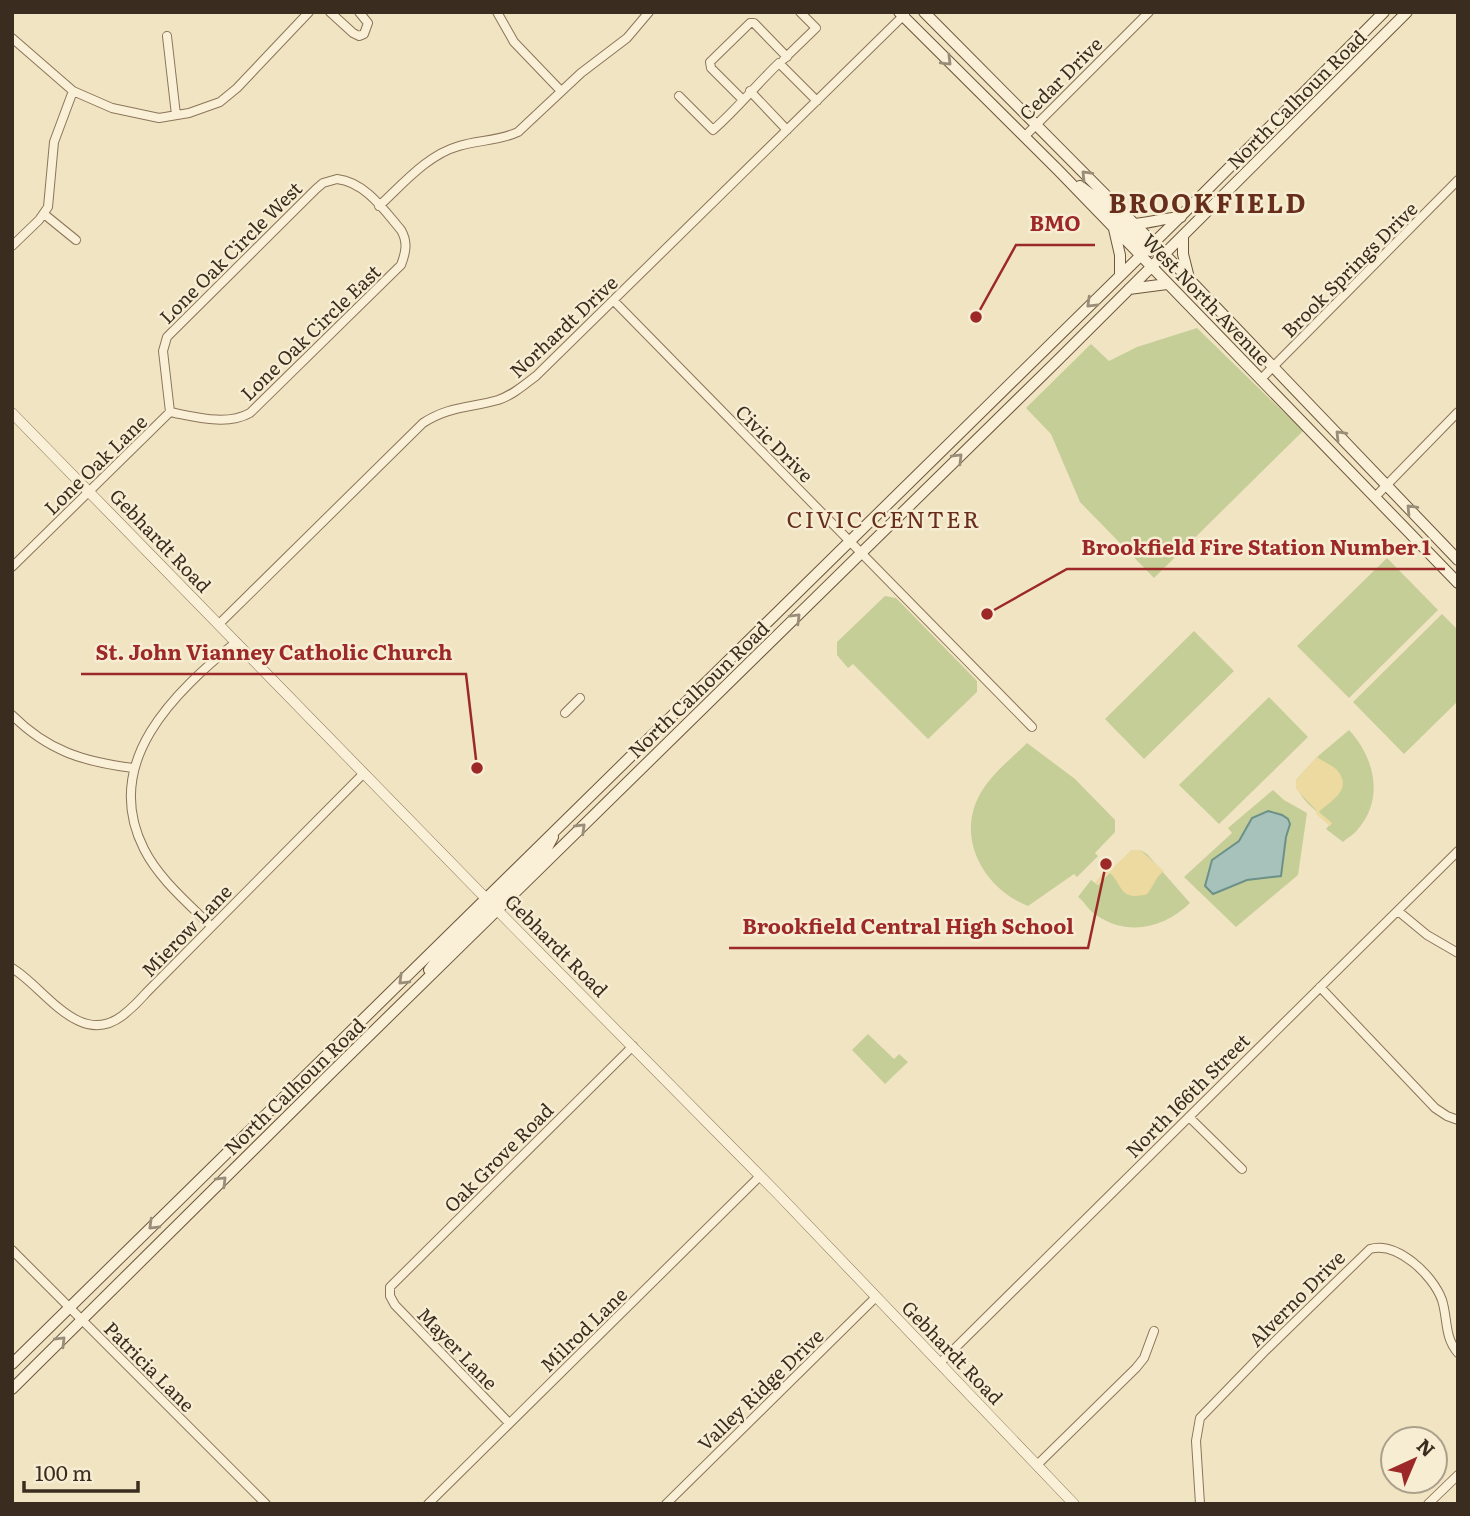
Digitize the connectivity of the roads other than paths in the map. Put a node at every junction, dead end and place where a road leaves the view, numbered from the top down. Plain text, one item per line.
1 (310, 12) edge
2 (330, 12) edge
3 (359, 12) edge
4 (497, 12) edge
5 (649, 12) edge
6 (800, 12) edge
7 (924, 12) edge
8 (1149, 12) edge
9 (1384, 12) edge
10 (1407, 12) edge
11 (902, 14) edge
12 (167, 36) dead end
13 (12, 38) edge
14 (787, 57) junction
15 (779, 63) junction
16 (73, 91) junction
17 (561, 91) junction
18 (750, 91) junction
19 (679, 96) dead end
20 (742, 99) junction
21 (817, 101) junction
22 (176, 115) junction
23 (1037, 124) junction
24 (787, 130) junction
25 (1024, 137) junction
26 (1058, 170) junction
27 (1458, 180) edge
28 (379, 206) junction
29 (44, 214) junction
30 (1181, 217) junction
31 (1134, 224) junction
32 (1114, 229) junction
33 (1183, 236) junction
34 (76, 240) dead end
35 (12, 246) edge
36 (1147, 249) junction
37 (1165, 254) junction
38 (1151, 267) junction
39 (1120, 275) junction
40 (1190, 280) junction
41 (1167, 284) junction
42 (1127, 290) junction
43 (614, 301) junction
44 (1274, 367) junction
45 (1261, 379) junction
46 (170, 412) junction
47 (1458, 412) edge
48 (12, 413) edge
49 (1388, 484) junction
50 (89, 492) junction
51 (1375, 497) junction
52 (850, 540) junction
53 (863, 552) junction
54 (1458, 560) edge
55 (12, 567) edge
56 (1458, 583) edge
57 (219, 624) junction
58 (236, 642) junction
59 (580, 698) dead end
60 (565, 713) dead end
61 (12, 715) edge
62 (1032, 727) dead end
63 (133, 768) junction
64 (364, 773) junction
65 (559, 825) junction
66 (1458, 850) edge
67 (486, 898) junction
68 (498, 910) junction
69 (1398, 911) junction
70 (211, 926) junction
71 (1458, 953) edge
72 (12, 968) edge
73 (1320, 988) junction
74 (407, 1000) junction
75 (633, 1046) junction
76 (1189, 1117) junction
77 (1457, 1120) edge
78 (1242, 1169) dead end
79 (760, 1176) junction
80 (12, 1250) edge
81 (389, 1291) joint
82 (876, 1297) junction
83 (69, 1308) junction
84 (82, 1321) junction
85 (1154, 1331) dead end
86 (1458, 1353) edge
87 (940, 1363) junction
88 (12, 1364) edge
89 (12, 1389) edge
90 (509, 1423) junction
91 (1037, 1465) junction
92 (1458, 1475) edge
93 (1068, 1502) edge
94 (266, 1504) edge
95 (428, 1504) edge
96 (666, 1504) edge
97 (1200, 1504) edge
98 (1428, 1504) edge

1 - 22 street
2 - 3 street
4 - 17 street
5 - 17 street
6 - 14 street
7 - 23 main road, West North Avenue
8 - 23 street, Cedar Drive
9 - 30 main road, North Calhoun Road
10 - 33 main road, North Calhoun Road
11 - 21 street, Norhardt Drive
11 -> 25 main road, West North Avenue
12 - 22 street
13 - 16 street
14 - 15 street
14 - 20 street
15 - 18 street
15 - 21 street
16 - 22 street
16 - 29 street
17 - 28 street
18 - 20 street
18 - 24 street
19 - 20 street
21 - 24 street, Norhardt Drive
23 - 25 street, Cedar Drive
31 -> 23 main road, West North Avenue
24 - 43 street, Norhardt Drive
25 - 26 main road, West North Avenue
26 - 32 main road, West North Avenue
26 - 36 main road
27 - 44 street, Brook Springs Drive
28 - 46 street, Lone Oak Circle West
28 - 46 street, Lone Oak Circle East
29 - 34 street
29 - 35 street
30 - 31 main road
30 - 36 main road, North Calhoun Road
31 - 36 main road, West North Avenue
32 - 36 main road, West North Avenue
32 - 39 main road
33 - 37 main road, North Calhoun Road
33 - 40 main road
36 - 37 main road, West North Avenue
36 - 38 main road, West North Avenue
36 - 39 main road, North Calhoun Road
37 - 38 main road, North Calhoun Road
37 - 40 main road, West North Avenue
38 - 41 main road, West North Avenue
38 - 42 main road, North Calhoun Road
39 -> 52 main road, North Calhoun Road
40 - 44 main road, West North Avenue
41 - 42 main road
41 - 45 main road, West North Avenue
53 -> 42 main road, North Calhoun Road
43 - 52 street, Civic Drive
43 - 57 street, Norhardt Drive
44 - 45 street, Brook Springs Drive
49 -> 44 main road, West North Avenue
45 - 51 main road, West North Avenue
46 - 50 street, Lone Oak Lane
47 - 49 street
48 - 50 street, Gebhardt Road
49 - 51 street
54 -> 49 main road, West North Avenue
50 - 55 street, Lone Oak Lane
50 - 57 street, Gebhardt Road
51 - 56 main road, West North Avenue
52 - 53 street, Civic Drive
52 - 65 main road, North Calhoun Road
53 - 62 street, Civic Drive
68 -> 53 main road, North Calhoun Road
57 - 58 street, Gebhardt Road
58 - 63 street
58 - 64 street, Gebhardt Road
59 - 60 street
61 - 63 street
63 - 70 street
64 - 67 street, Gebhardt Road
64 - 70 street, Mierow Lane
65 - 67 main road, North Calhoun Road
65 - 68 main road
66 - 69 street, North 166th Street
67 - 68 street, Gebhardt Road
67 - 74 main road
67 -> 83 main road, North Calhoun Road
68 - 74 main road, North Calhoun Road
68 - 75 street, Gebhardt Road
69 - 71 street
69 - 73 street, North 166th Street
70 - 72 street, Mierow Lane
73 - 76 street, North 166th Street
73 - 77 street
84 -> 74 main road, North Calhoun Road
75 - 79 street, Gebhardt Road
75 - 81 street, Oak Grove Road
76 - 78 street
76 - 87 street, North 166th Street
79 - 82 street, Gebhardt Road
79 - 90 street, Milrod Lane
80 - 83 street, Patricia Lane
81 - 90 street, Mayer Lane
82 - 87 street, Gebhardt Road
82 - 96 street, Valley Ridge Drive
83 - 84 street, Patricia Lane
83 - 88 main road, North Calhoun Road
89 -> 84 main road, North Calhoun Road
84 - 94 street, Patricia Lane
85 - 91 street
86 - 97 street, Alverno Drive
87 - 91 street, Gebhardt Road
90 - 95 street, Milrod Lane
91 - 93 street, Gebhardt Road
92 - 98 street

